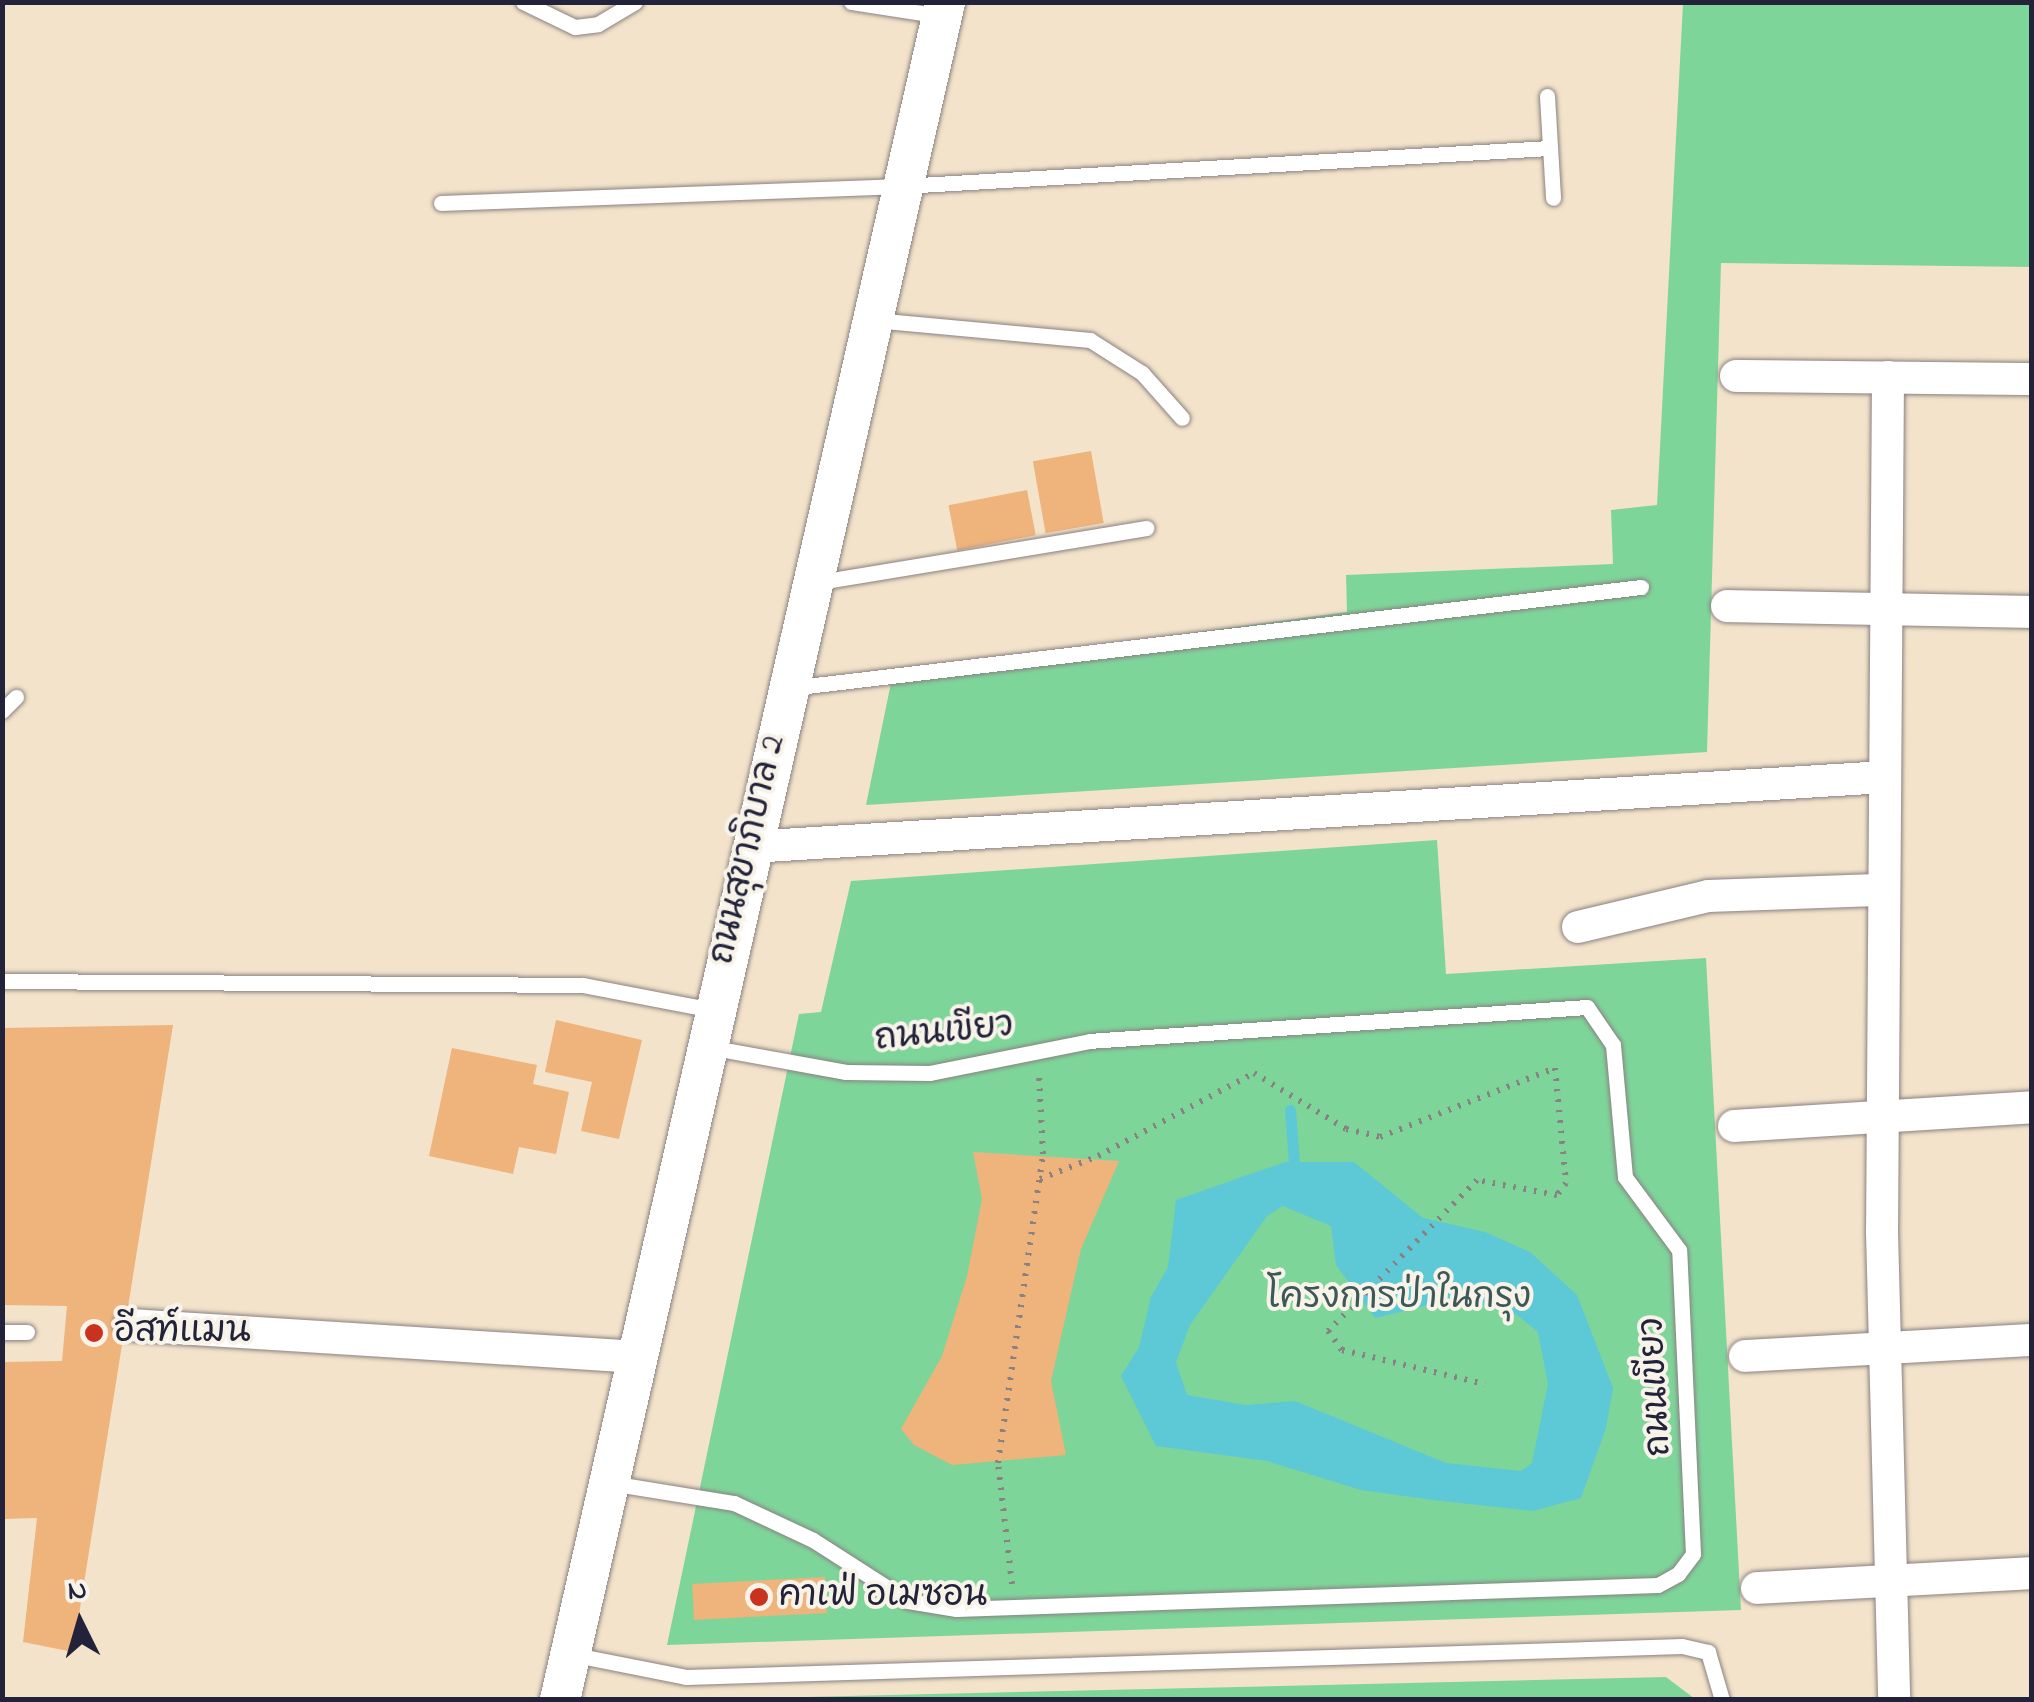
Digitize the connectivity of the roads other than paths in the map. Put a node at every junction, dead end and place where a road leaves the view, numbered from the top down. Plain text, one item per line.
1 (523, 2) edge
2 (635, 2) edge
3 (851, 2) edge
4 (943, 9) edge
5 (1547, 96) dead end
6 (1550, 148) junction
7 (902, 186) junction
8 (1554, 198) dead end
9 (441, 202) dead end
10 (870, 320) junction
11 (1736, 376) dead end
12 (1888, 377) junction
13 (2032, 378) edge
14 (1182, 418) dead end
15 (1146, 528) dead end
16 (810, 584) junction
17 (1641, 587) dead end
18 (1727, 606) dead end
19 (1885, 609) junction
20 (2032, 612) edge
21 (786, 688) junction
22 (16, 697) dead end
23 (2, 711) edge
24 (1884, 777) junction
25 (750, 846) junction
26 (1884, 890) junction
27 (1578, 926) dead end
28 (2, 982) edge
29 (709, 1028) junction
30 (2032, 1106) edge
31 (1883, 1116) junction
32 (1734, 1126) dead end
33 (130, 1324) dead end
34 (2, 1332) edge
35 (27, 1332) dead end
36 (2032, 1340) edge
37 (1885, 1348) junction
38 (1745, 1356) dead end
39 (638, 1357) junction
40 (610, 1483) junction
41 (2032, 1573) edge
42 (1891, 1581) junction
43 (1757, 1588) dead end
44 (570, 1654) junction
45 (560, 1700) edge
46 (1722, 1700) edge
47 (1894, 1700) edge

1 - 2 lane
3 - 4 lane
4 - 7 street, ถนนสุขาภิบาล 2
5 - 6 lane
6 - 7 lane
6 - 8 lane
7 - 9 lane
7 - 10 street, ถนนสุขาภิบาล 2
10 - 14 lane
10 - 16 street, ถนนสุขาภิบาล 2
11 - 12 street
12 - 13 street
12 - 19 street
15 - 16 lane
16 - 21 street, ถนนสุขาภิบาล 2
17 - 21 lane
18 - 19 street
19 - 20 street
19 - 24 street
21 - 25 street, ถนนสุขาภิบาล 2
22 - 23 lane
24 - 25 street
24 - 26 street
25 - 29 street, ถนนสุขาภิบาล 2
26 - 27 street
26 - 31 street
28 - 29 lane, ถนนเขียว
29 - 39 street, ถนนสุขาภิบาล 2
29 - 40 lane, ถนนเขียว
30 - 31 street
31 - 32 street
31 - 37 street
33 - 39 street
34 - 35 lane
36 - 37 street
37 - 38 street
37 - 42 street
39 - 40 street, ถนนสุขาภิบาล 2
40 - 44 street, ถนนสุขาภิบาล 2
41 - 42 street
42 - 43 street
42 - 47 street
44 - 45 street, ถนนสุขาภิบาล 2
44 - 46 lane

